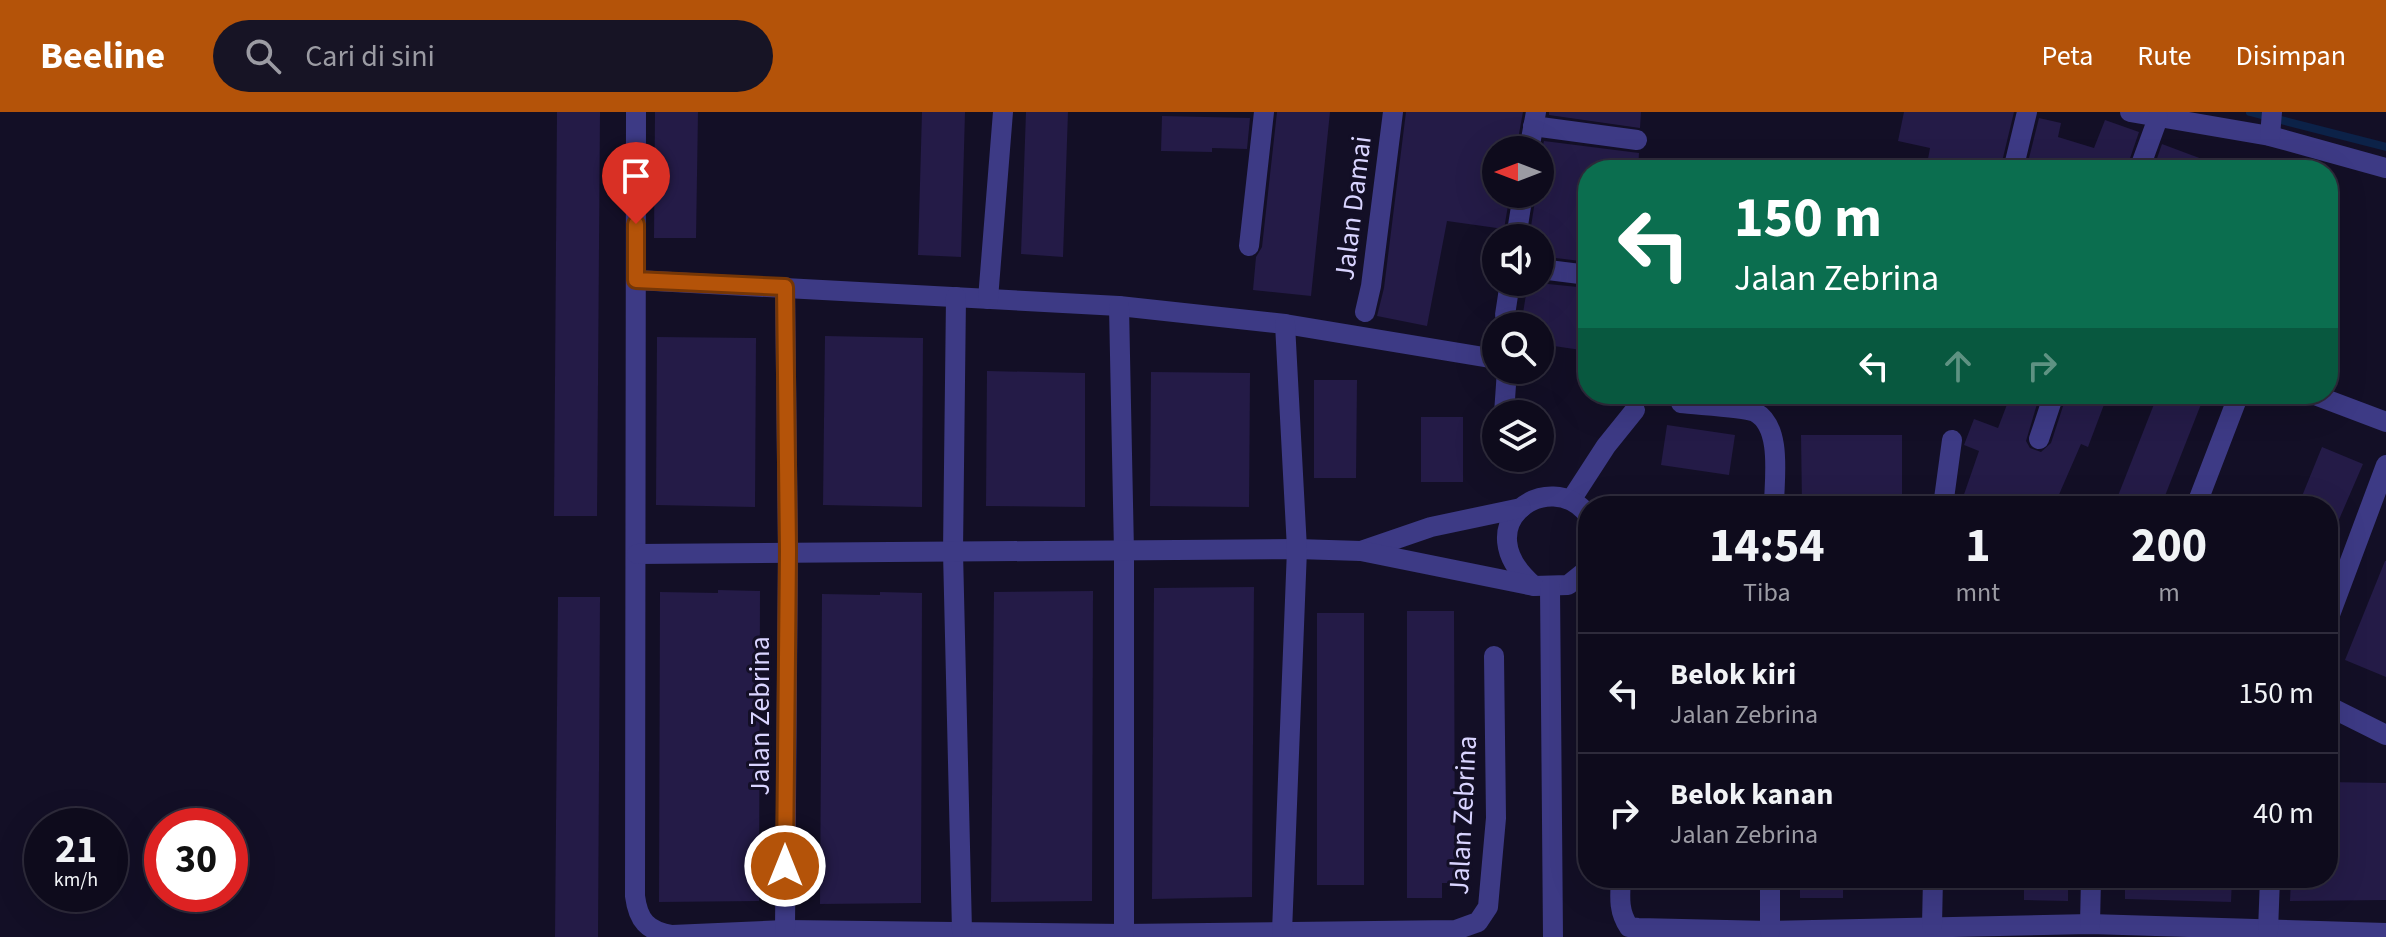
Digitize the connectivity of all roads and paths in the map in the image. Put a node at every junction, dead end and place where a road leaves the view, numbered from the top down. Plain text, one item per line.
1 (636, 112) edge
2 (1003, 112) edge
3 (1264, 112) edge
4 (1393, 112) edge
5 (2027, 112) edge
6 (2143, 114) edge
7 (1534, 119) edge
8 (2271, 125) edge
9 (1637, 140) dead end
10 (2015, 160) edge
11 (2140, 160) edge
12 (2386, 168) edge
13 (1249, 246) dead end
14 (1554, 271) edge
15 (1578, 274) edge
16 (636, 280) junction
17 (785, 287) junction
18 (956, 297) junction
19 (988, 299) junction
20 (1119, 306) junction
21 (1365, 312) dead end
22 (1285, 324) junction
23 (1482, 357) edge
24 (1689, 404) edge
25 (2051, 404) edge
26 (2235, 404) edge
27 (2338, 404) edge
28 (1635, 410) dead end
29 (2386, 422) edge
30 (2039, 439) dead end
31 (1952, 440) dead end
32 (2386, 465) edge
33 (1588, 496) edge
34 (1774, 496) edge
35 (1944, 496) edge
36 (2200, 496) edge
37 (1578, 507) edge
38 (1521, 508) junction
39 (1297, 549) junction
40 (788, 551) junction
41 (1361, 551) junction
42 (953, 552) junction
43 (1124, 552) junction
44 (637, 554) junction
45 (1578, 579) edge
46 (1542, 587) junction
47 (2338, 593) edge
48 (1494, 656) dead end
49 (2338, 711) edge
50 (2386, 735) edge
51 (1621, 888) edge
52 (1770, 888) edge
53 (1933, 888) edge
54 (2091, 888) edge
55 (2270, 888) edge
56 (2090, 924) junction
57 (1932, 925) junction
58 (641, 930) edge
59 (785, 930) junction
60 (962, 931) junction
61 (1770, 931) junction
62 (2268, 931) junction
63 (1282, 932) junction
64 (2386, 933) edge
65 (1124, 934) junction
66 (1553, 937) edge

1 - 16 street, Jalan Zebrina
2 - 19 street
3 - 13 street
4 - 21 street, Jalan Damai
5 - 10 street
6 - 8 street
6 - 11 street
7 - 9 street
8 - 12 street
14 - 15 street
16 - 17 street
16 - 44 street, Jalan Zebrina
17 - 18 street
17 - 40 street, Jalan Zebrina
18 - 19 street
18 - 42 street
19 - 20 street
20 - 22 street
20 - 43 street
22 - 23 street
22 - 39 street
24 - 34 street
25 - 30 street
26 - 36 street
27 - 29 street
28 - 33 street
31 - 35 street
32 - 47 street
37 - 38 street
38 - 41 street
38 - 46 street
39 - 41 street
39 - 43 street
39 - 63 street
40 - 42 street
40 - 44 street
40 - 59 street, Jalan Zebrina
41 - 46 street
42 - 43 street
42 - 60 street
43 - 65 street
44 - 58 street, Jalan Zebrina
45 - 46 street
46 - 66 street
48 - 63 street, Jalan Zebrina
49 - 50 street
51 - 61 street
52 - 61 street
53 - 57 street
54 - 56 street
55 - 62 street
56 - 57 street
56 - 62 street
57 - 61 street
58 - 59 street, Jalan Zebrina
59 - 60 street, Jalan Zebrina
60 - 65 street, Jalan Zebrina
62 - 64 street
63 - 65 street, Jalan Zebrina

